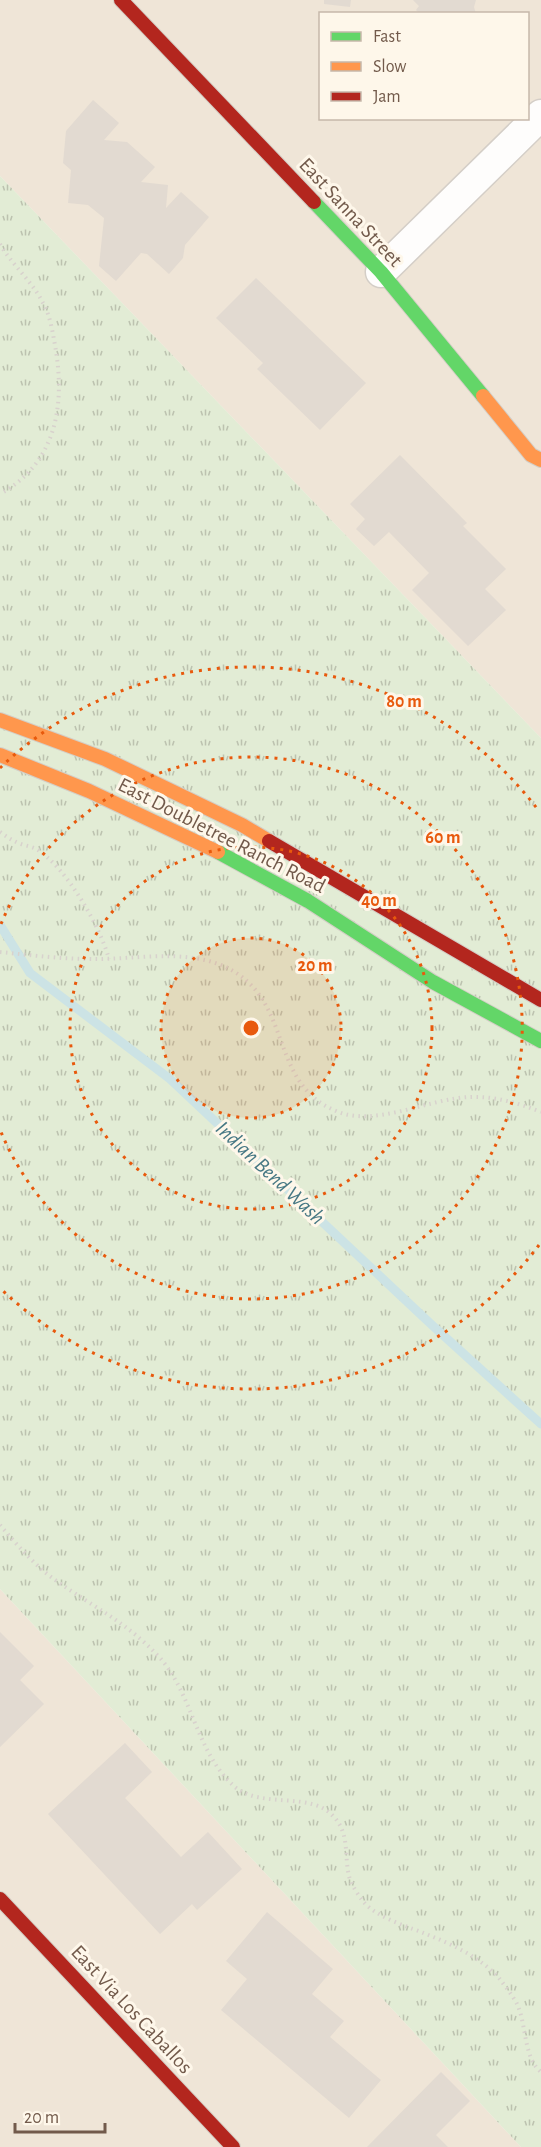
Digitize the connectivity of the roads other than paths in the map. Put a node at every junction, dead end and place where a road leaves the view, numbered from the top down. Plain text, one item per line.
1 (122, 0) edge
2 (541, 115) edge
3 (381, 272) junction
4 (541, 460) edge
5 (0, 720) edge
6 (0, 755) edge
7 (541, 1000) edge
8 (541, 1041) edge
9 (0, 1899) edge
10 (233, 2147) edge

1 - 3 main road, East Sanna Street
2 - 3 street
3 - 4 main road, East Sanna Street
5 - 7 main road, East Doubletree Ranch Road
6 - 8 main road, East Doubletree Ranch Road
9 - 10 main road, East Via Los Caballos

